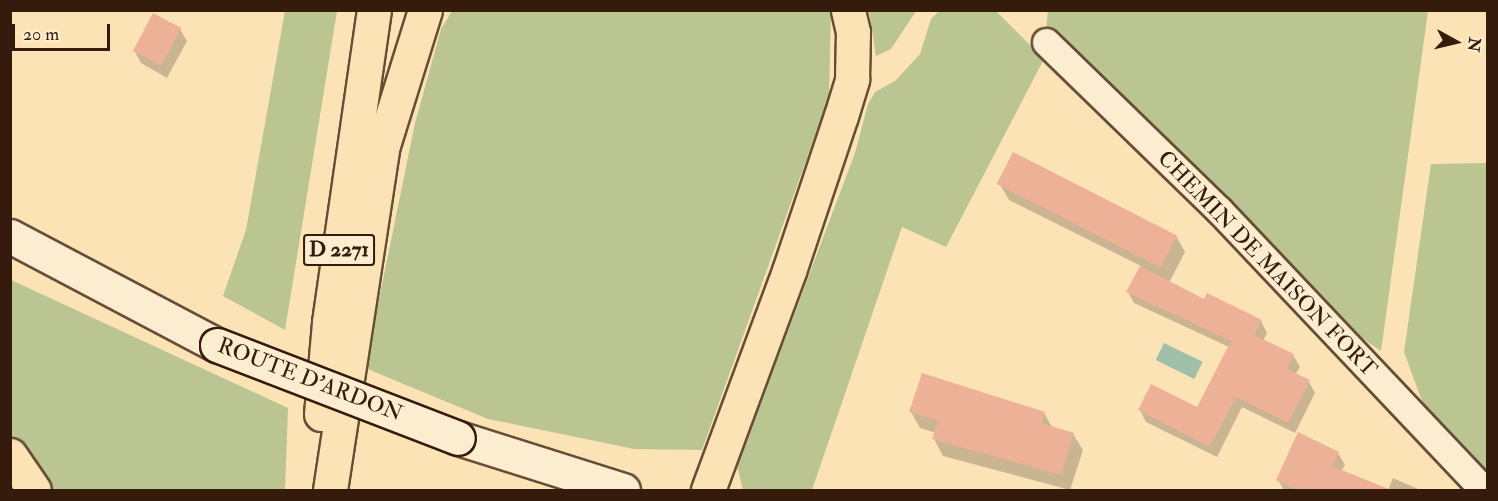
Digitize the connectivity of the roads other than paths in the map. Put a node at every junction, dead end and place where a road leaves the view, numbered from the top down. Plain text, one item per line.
1 (374, 10) edge
2 (425, 10) edge
3 (848, 10) edge
4 (1046, 42) dead end
5 (10, 236) edge
6 (10, 455) edge
7 (34, 490) edge
8 (315, 490) edge
9 (330, 490) edge
10 (623, 490) edge
11 (708, 490) edge
12 (1484, 490) edge

1 - 8 highway, D 2271
2 - 9 highway
3 - 11 highway
4 - 12 street, CHEMIN DE MAISON FORT
5 - 10 main road, ROUTE D'ARDON, bridge
6 - 7 highway

